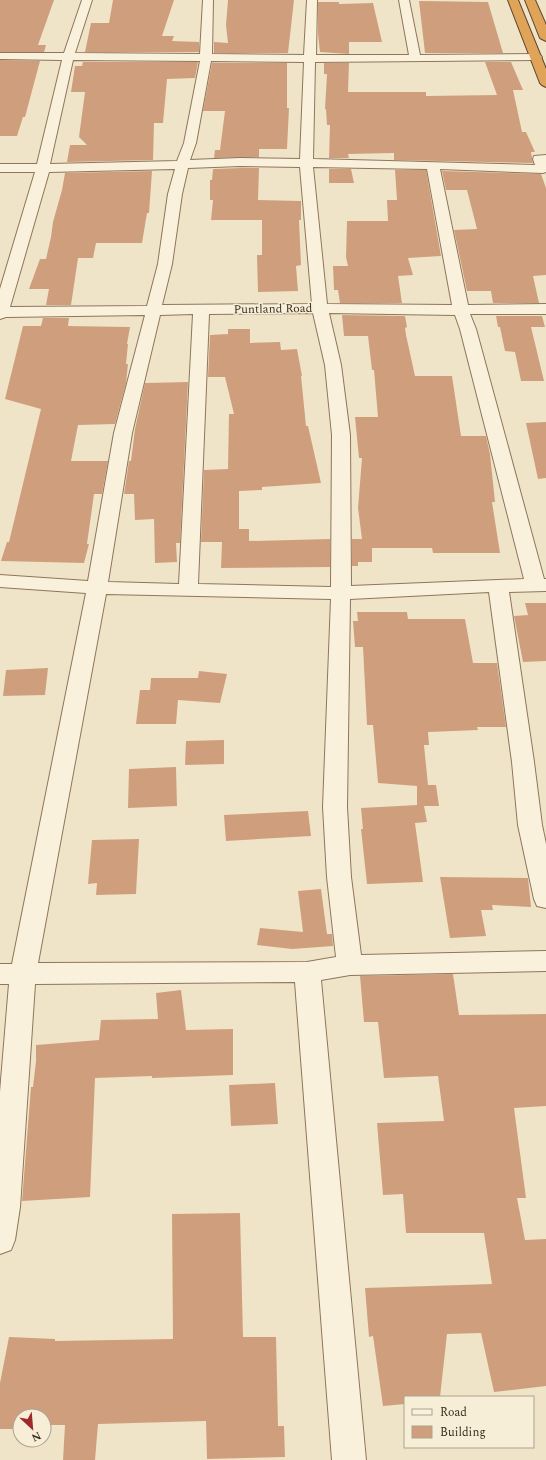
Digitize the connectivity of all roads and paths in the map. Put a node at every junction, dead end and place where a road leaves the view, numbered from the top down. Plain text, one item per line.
1 (87, 0) edge
2 (208, 0) edge
3 (312, 0) edge
4 (404, 0) edge
5 (514, 0) edge
6 (530, 0) edge
7 (543, 23) edge
8 (546, 38) edge
9 (0, 56) edge
10 (68, 57) junction
11 (206, 57) junction
12 (536, 57) junction
13 (309, 58) junction
14 (415, 58) junction
15 (546, 83) edge
16 (546, 159) edge
17 (306, 163) junction
18 (182, 165) junction
19 (433, 165) junction
20 (0, 168) edge
21 (42, 168) junction
22 (320, 308) junction
23 (546, 309) edge
24 (153, 310) junction
25 (201, 310) junction
26 (461, 310) junction
27 (0, 313) edge
28 (0, 581) edge
29 (498, 586) junction
30 (541, 586) edge
31 (97, 588) junction
32 (188, 591) junction
33 (340, 593) junction
34 (546, 899) edge
35 (546, 961) edge
36 (350, 965) junction
37 (308, 972) junction
38 (12, 974) edge
39 (0, 1240) edge
40 (349, 1460) edge

1 - 10 street
2 - 11 street
3 - 13 street
4 - 14 street
5 - 12 highway
6 - 7 highway
7 - 8 highway
9 - 10 street
10 - 11 street
10 - 21 street
11 - 13 street
11 - 18 street
12 - 14 street
12 - 15 highway
13 - 14 street
13 - 17 street
16 - 19 street
17 - 18 street
17 - 19 street
17 - 22 street
18 - 21 street
18 - 24 street
19 - 26 street
20 - 21 street
21 - 27 street
22 - 25 street, Puntland Road
22 - 26 street, Puntland Road
22 - 33 street
23 - 26 street, Puntland Road
24 - 25 street, Puntland Road
24 - 27 street, Puntland Road
24 - 31 street
25 - 32 street
26 - 30 street
28 - 31 street
29 - 30 street
29 - 33 street
29 - 34 street
31 - 32 street
31 - 38 street
32 - 33 street
33 - 36 street
35 - 36 street
36 - 37 street
37 - 38 street
37 - 40 street
38 - 39 street

